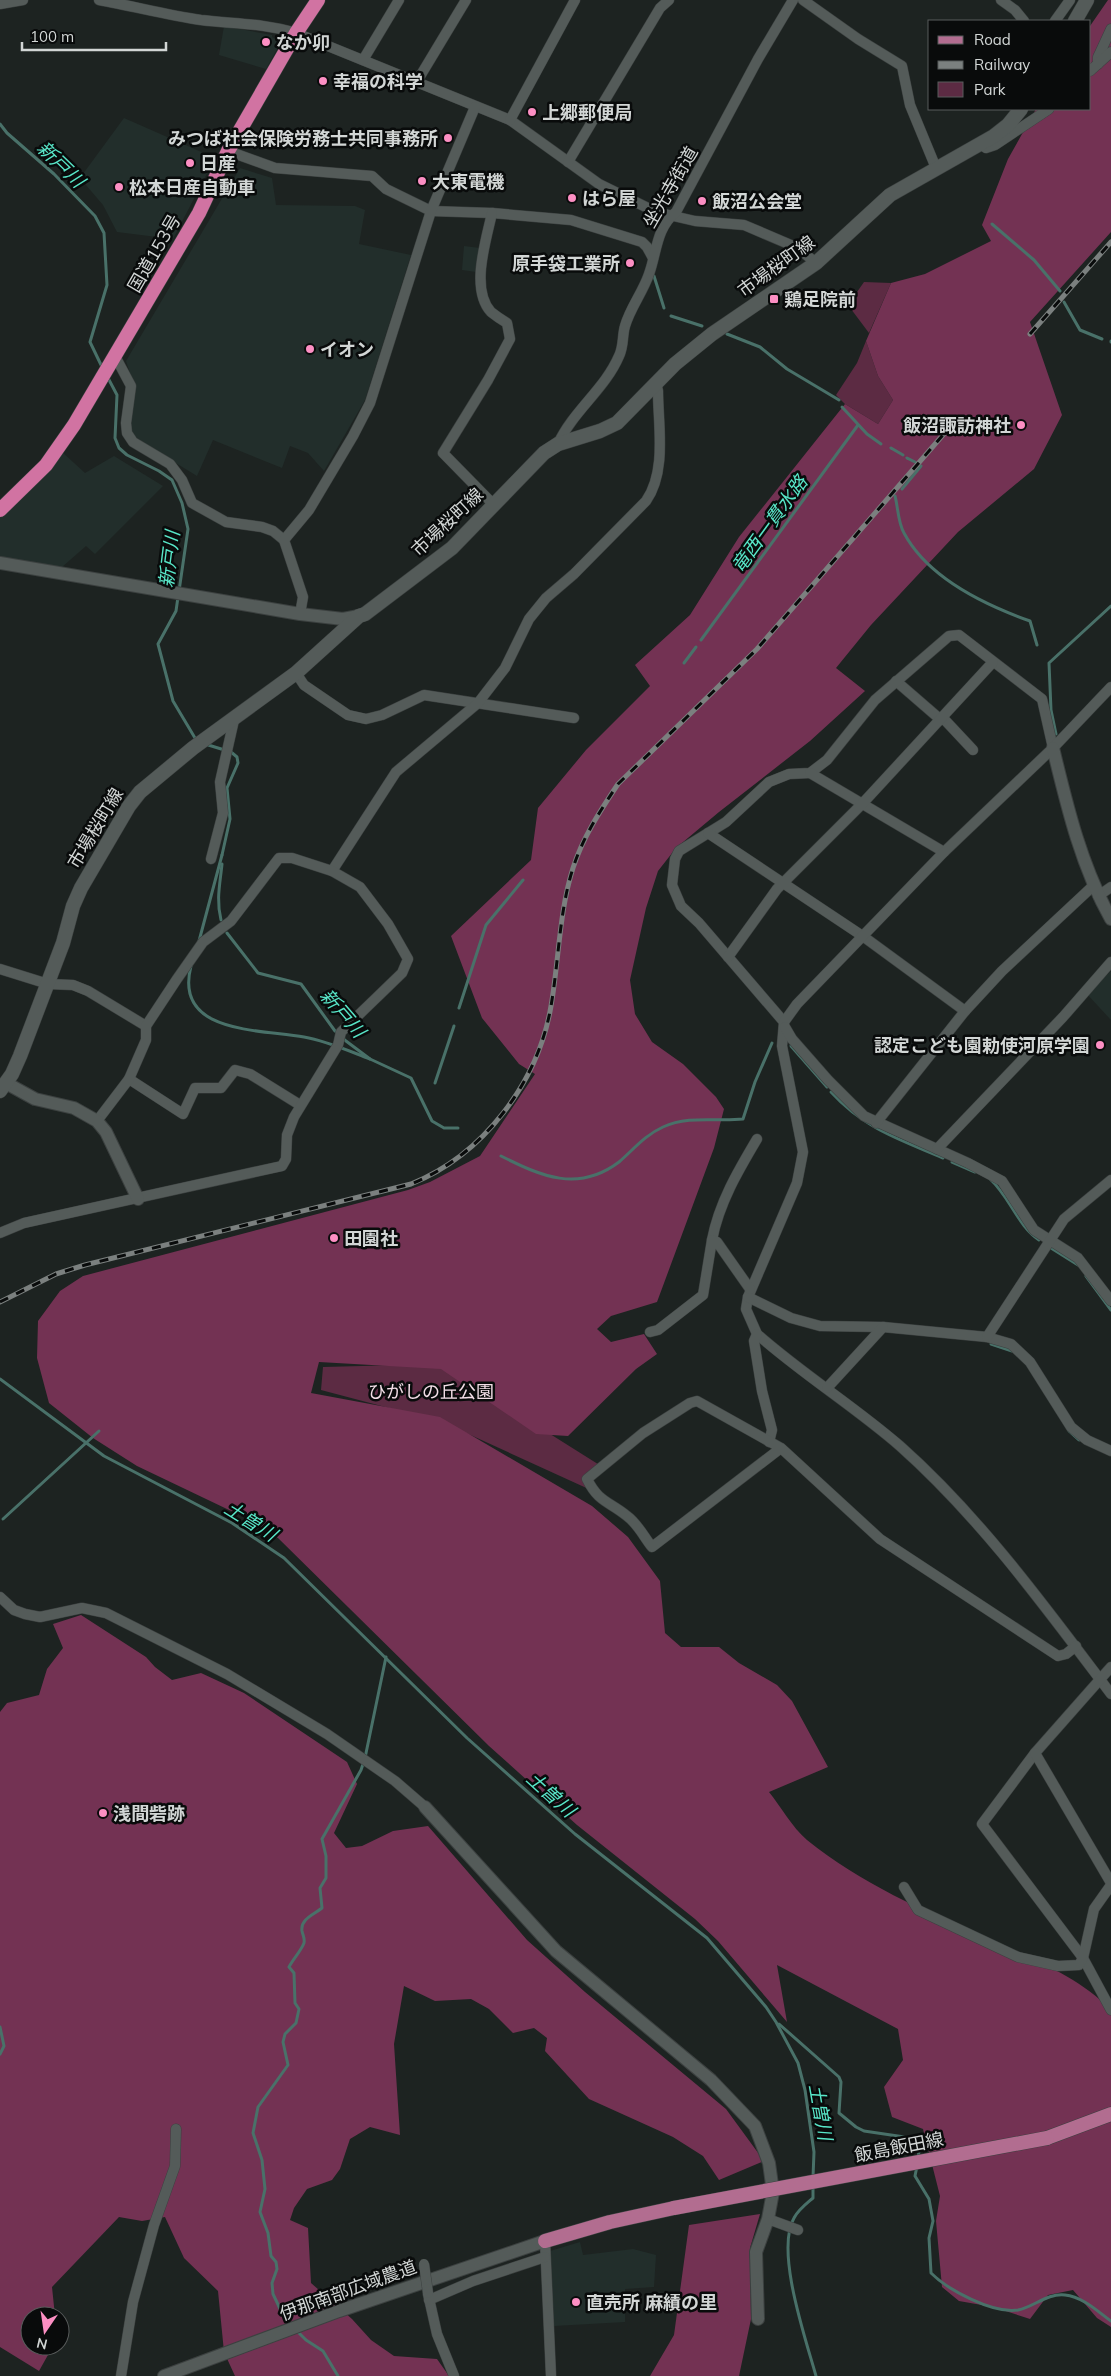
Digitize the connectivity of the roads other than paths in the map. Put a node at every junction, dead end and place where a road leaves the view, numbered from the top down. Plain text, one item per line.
1 (23, 0) edge
2 (99, 0) edge
3 (318, 0) edge
4 (398, 0) edge
5 (466, 0) edge
6 (574, 0) edge
7 (669, 0) edge
8 (793, 0) edge
9 (803, 0) edge
10 (1001, 0) edge
11 (1070, 0) edge
12 (1087, 0) edge
13 (0, 4) edge
14 (1023, 20) edge
15 (1056, 20) edge
16 (1076, 20) edge
17 (1111, 29) edge
18 (296, 33) junction
19 (1111, 52) edge
20 (363, 60) junction
21 (1098, 64) junction
22 (1091, 70) edge
23 (416, 83) junction
24 (475, 107) junction
25 (1021, 110) edge
26 (1048, 110) edge
27 (510, 120) junction
28 (980, 144) junction
29 (228, 151) junction
30 (568, 162) junction
31 (936, 168) junction
32 (431, 211) junction
33 (492, 213) junction
34 (670, 217) junction
35 (653, 258) junction
36 (816, 263) junction
37 (113, 359) junction
38 (656, 383) junction
39 (558, 444) junction
40 (494, 505) junction
41 (0, 510) edge
42 (284, 540) junction
43 (0, 563) edge
44 (300, 614) junction
45 (358, 616) junction
46 (993, 662) junction
47 (296, 673) junction
48 (896, 682) junction
49 (1111, 687) edge
50 (478, 703) junction
51 (574, 718) dead end
52 (942, 719) junction
53 (234, 720) junction
54 (1053, 748) junction
55 (973, 750) dead end
56 (810, 773) junction
57 (862, 804) junction
58 (708, 832) junction
59 (944, 852) junction
60 (210, 859) dead end
61 (332, 871) junction
62 (783, 883) junction
63 (1111, 887) edge
64 (1096, 891) junction
65 (1111, 919) edge
66 (864, 937) junction
67 (728, 957) junction
68 (1111, 962) edge
69 (0, 968) edge
70 (48, 984) junction
71 (965, 1011) junction
72 (785, 1025) junction
73 (146, 1026) junction
74 (129, 1080) junction
75 (3, 1087) edge
76 (300, 1105) junction
77 (97, 1121) junction
78 (876, 1123) junction
79 (757, 1139) dead end
80 (937, 1149) junction
81 (1111, 1180) edge
82 (138, 1199) junction
83 (0, 1233) edge
84 (712, 1240) junction
85 (1049, 1240) junction
86 (749, 1293) junction
87 (1111, 1301) edge
88 (883, 1327) junction
89 (650, 1332) dead end
90 (757, 1334) junction
91 (987, 1337) junction
92 (827, 1388) junction
93 (769, 1442) junction
94 (781, 1448) junction
95 (1111, 1451) edge
96 (0, 1597) edge
97 (1076, 1646) junction
98 (1111, 1666) edge
99 (1099, 1678) junction
100 (1111, 1694) edge
101 (1035, 1753) junction
102 (425, 1807) joint
103 (1111, 1884) edge
104 (904, 1887) dead end
105 (1083, 1958) junction
106 (1111, 2010) edge
107 (1111, 2114) edge
108 (176, 2129) dead end
109 (768, 2219) junction
110 (798, 2230) dead end
111 (545, 2241) junction
112 (545, 2257) junction
113 (424, 2264) dead end
114 (429, 2296) junction
115 (758, 2319) dead end
116 (121, 2376) edge
117 (164, 2376) edge
118 (454, 2376) edge
119 (550, 2376) edge

1 - 13 street
2 - 18 street
3 - 18 highway, 国道153号
4 - 20 street
5 - 23 street
6 - 27 street
7 - 30 street
8 - 34 street, 坐光寺街道
9 - 31 street
10 - 14 street
11 - 15 street
12 - 16 main road
17 - 21 street
18 - 20 street
18 - 29 highway, 国道153号
19 - 21 street
20 - 23 street
21 - 22 street
23 - 24 street
24 - 27 street
24 - 32 street
25 - 28 main road, 市場桜町線
26 - 28 street
27 - 30 street
28 - 31 main road, 市場桜町線
29 - 32 street
29 - 37 highway, 国道153号
30 - 34 street
31 - 36 main road, 市場桜町線
32 - 33 street
32 - 42 street
33 - 35 street
33 - 40 street
34 - 35 street, 坐光寺街道
34 - 36 street
35 - 39 street, 坐光寺街道
36 - 38 main road, 市場桜町線
37 - 41 highway, 国道153号
37 - 42 street
38 - 39 main road, 市場桜町線
38 - 50 street
39 - 40 main road, 市場桜町線
40 - 45 main road, 市場桜町線
42 - 44 street
43 - 44 street
44 - 45 street
45 - 47 main road, 市場桜町線
46 - 48 street
46 - 52 street
46 - 54 street
47 - 50 street
47 - 53 main road, 市場桜町線
48 - 52 street
48 - 56 street
49 - 54 street
50 - 51 street
50 - 61 street
52 - 55 street
52 - 57 street
53 - 60 street
53 - 70 main road, 市場桜町線
54 - 59 street
54 - 64 street
56 - 57 street
56 - 58 street
57 - 59 street
57 - 62 street
58 - 62 street
58 - 67 street
59 - 66 street
61 - 73 street
61 - 76 street
62 - 66 street
62 - 67 street
63 - 64 street
64 - 65 street
64 - 71 street
66 - 71 street
66 - 72 street
67 - 72 street
68 - 80 street
69 - 70 street
70 - 73 street
70 - 75 main road, 市場桜町線
71 - 78 street
72 - 78 street
72 - 86 street
73 - 74 street
74 - 76 street
74 - 77 street
75 - 77 street
76 - 82 street
77 - 82 street
78 - 80 street
79 - 84 street
80 - 85 street
81 - 85 street
82 - 83 street
84 - 86 street
84 - 89 street
85 - 87 street
85 - 91 street
86 - 88 street
86 - 90 street
88 - 91 street
88 - 92 street
90 - 92 street
90 - 93 street
91 - 95 street
92 - 97 street
93 - 94 street
93 - 94 street
94 - 97 street
96 - 102 street
97 - 99 street
98 - 99 street
99 - 100 street
99 - 101 street
101 - 103 street
101 - 105 street
102 - 109 street
103 - 105 street
104 - 105 street
105 - 106 street
107 - 111 main road, 飯島飯田線, bridge
108 - 116 street
109 - 110 street
109 - 115 street
111 - 112 street
111 - 117 street, 伊那南部広域農道
112 - 114 street
112 - 119 street
113 - 114 street, bridge
114 - 118 street

